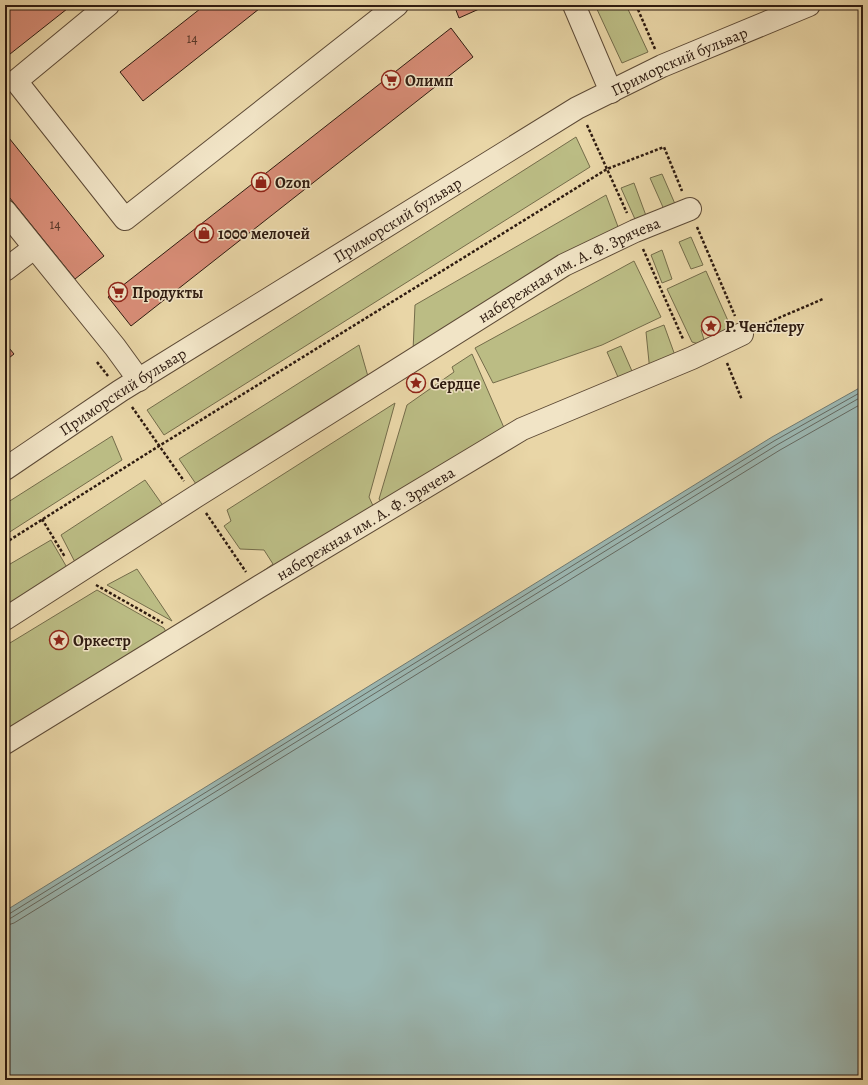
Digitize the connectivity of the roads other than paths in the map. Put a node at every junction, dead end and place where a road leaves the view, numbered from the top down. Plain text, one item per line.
1 (108, 5) edge
2 (397, 5) edge
3 (574, 5) edge
4 (797, 7) edge
5 (611, 92) junction
6 (690, 208) road end
7 (5, 211) edge
8 (34, 248) junction
9 (5, 270) edge
10 (742, 334) road end
11 (139, 380) junction
12 (5, 468) edge
13 (5, 619) edge
14 (5, 743) edge

1 - 2 street
3 - 5 street
4 - 5 street, Приморский бульвар
5 - 11 street, Приморский бульвар
6 - 13 street, набережная им. А. Ф. Зрячева
7 - 8 street
8 - 9 street
8 - 11 street
10 - 14 street, набережная им. А. Ф. Зрячева
11 - 12 street, Приморский бульвар

